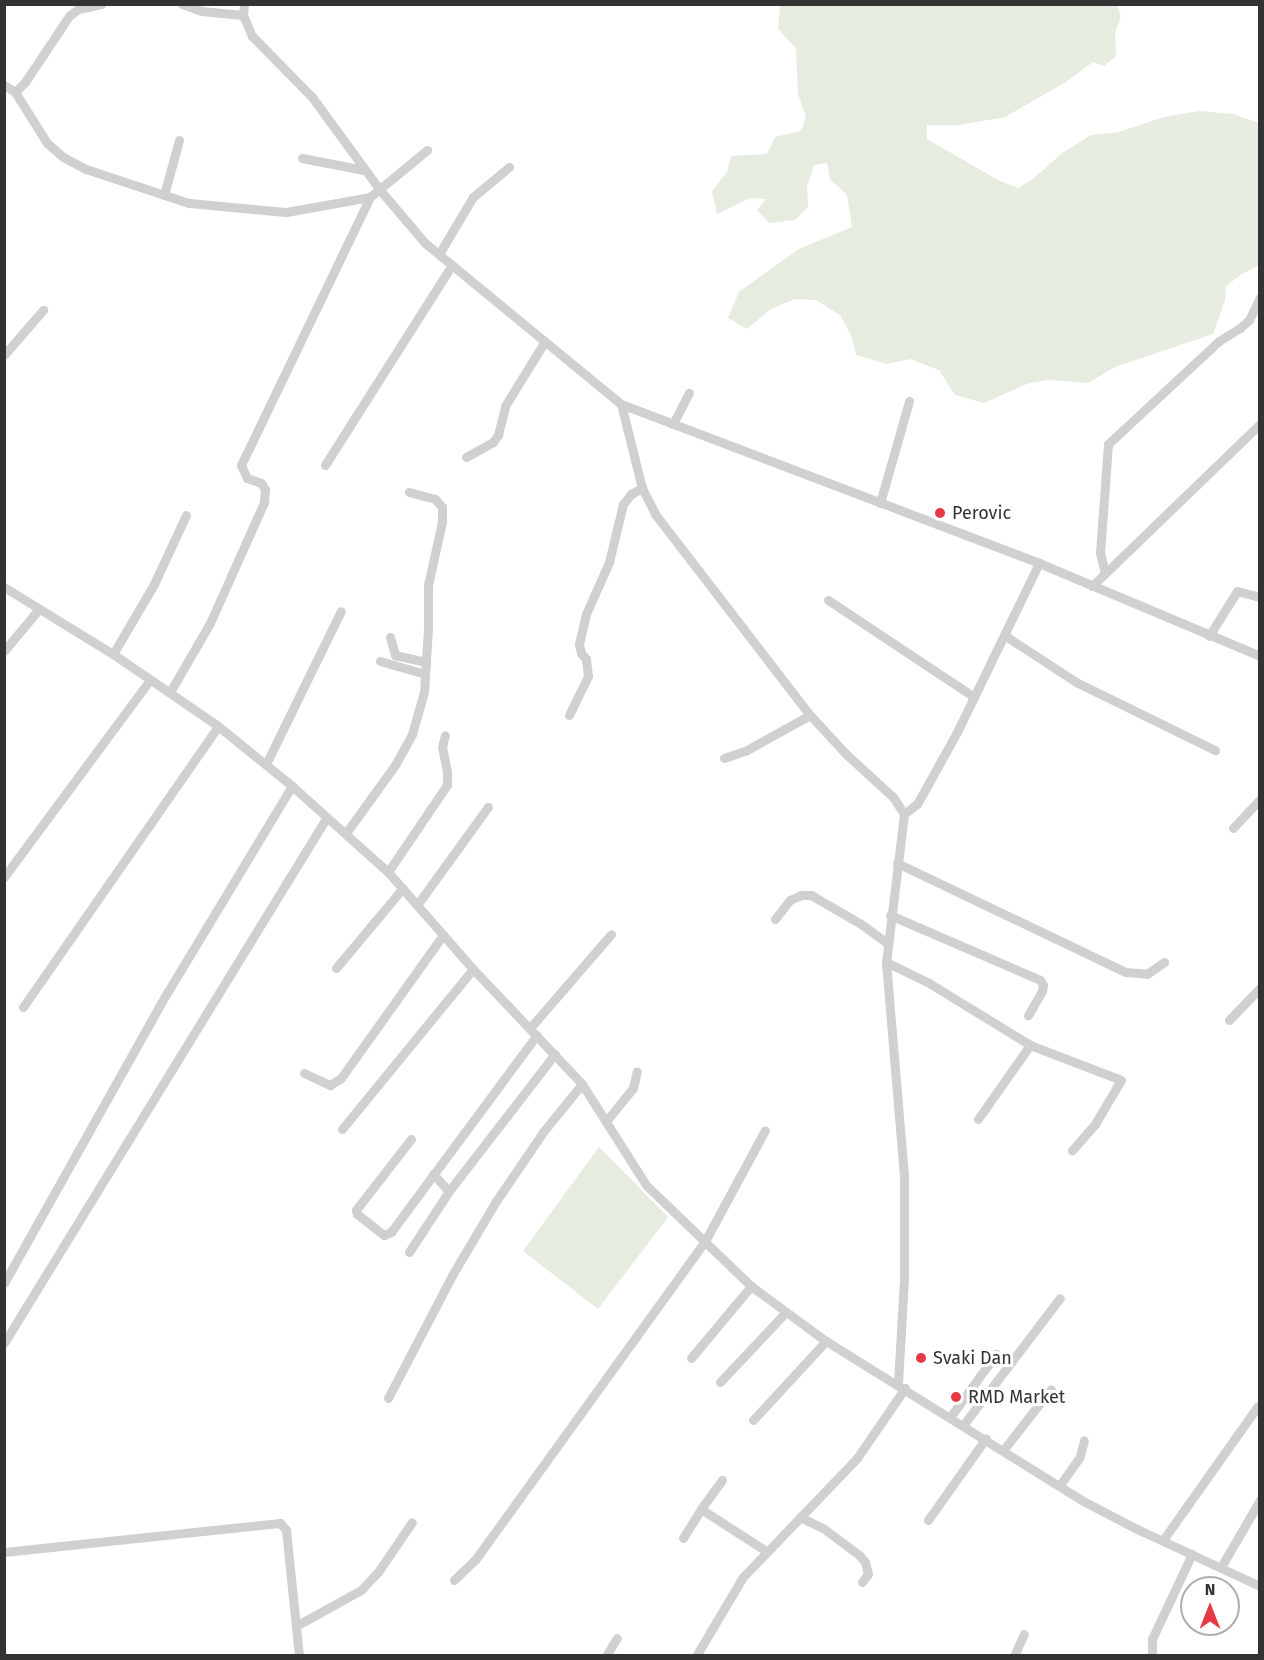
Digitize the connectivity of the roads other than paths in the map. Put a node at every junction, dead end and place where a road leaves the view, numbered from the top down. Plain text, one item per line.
1 (101, 4) edge
2 (182, 4) edge
3 (244, 4) edge
4 (243, 15) junction
5 (4, 86) edge
6 (15, 92) junction
7 (179, 140) dead end
8 (427, 150) dead end
9 (302, 158) dead end
10 (509, 167) dead end
11 (364, 170) junction
12 (380, 190) junction
13 (164, 195) junction
14 (370, 197) junction
15 (439, 254) junction
16 (452, 265) junction
17 (1260, 297) edge
18 (43, 310) dead end
19 (545, 341) junction
20 (4, 355) edge
21 (689, 393) dead end
22 (909, 401) dead end
23 (621, 404) junction
24 (673, 424) junction
25 (1260, 424) edge
26 (466, 457) dead end
27 (325, 465) dead end
28 (642, 488) junction
29 (408, 492) dead end
30 (880, 503) junction
31 (186, 515) dead end
32 (1039, 563) junction
33 (1105, 573) junction
34 (1092, 586) junction
35 (4, 587) edge
36 (1260, 597) edge
37 (828, 600) dead end
38 (39, 609) junction
39 (341, 611) dead end
40 (1004, 635) junction
41 (1209, 636) junction
42 (390, 637) dead end
43 (4, 651) edge
44 (113, 654) junction
45 (1260, 656) edge
46 (380, 661) dead end
47 (426, 662) junction
48 (425, 674) junction
49 (150, 680) junction
50 (170, 693) junction
51 (974, 697) junction
52 (810, 714) junction
53 (569, 715) dead end
54 (218, 726) junction
55 (445, 735) dead end
56 (1215, 750) dead end
57 (724, 758) dead end
58 (266, 764) junction
59 (292, 786) junction
60 (1260, 799) edge
61 (488, 807) dead end
62 (904, 814) junction
63 (327, 818) junction
64 (1233, 828) dead end
65 (346, 833) junction
66 (897, 863) junction
67 (388, 872) junction
68 (4, 877) edge
69 (403, 888) junction
70 (417, 905) junction
71 (890, 915) junction
72 (775, 919) dead end
73 (610, 934) dead end
74 (443, 935) junction
75 (887, 944) junction
76 (886, 962) junction
77 (1164, 962) dead end
78 (336, 968) dead end
79 (473, 969) junction
80 (1260, 988) edge
81 (23, 1006) dead end
82 (1028, 1015) dead end
83 (1229, 1020) dead end
84 (533, 1031) junction
85 (1030, 1045) junction
86 (555, 1054) junction
87 (638, 1071) dead end
88 (304, 1073) dead end
89 (582, 1084) junction
90 (978, 1119) dead end
91 (607, 1120) junction
92 (342, 1129) dead end
93 (765, 1130) dead end
94 (411, 1139) dead end
95 (1072, 1150) dead end
96 (433, 1174) junction
97 (449, 1191) junction
98 (704, 1243) junction
99 (408, 1252) dead end
100 (4, 1284) edge
101 (751, 1286) junction
102 (1060, 1298) dead end
103 (786, 1312) junction
104 (826, 1341) junction
105 (4, 1343) edge
106 (996, 1354) dead end
107 (691, 1358) dead end
108 (720, 1382) dead end
109 (902, 1386) junction
110 (1051, 1389) dead end
111 (388, 1398) dead end
112 (1258, 1406) dead end
113 (951, 1416) junction
114 (753, 1420) dead end
115 (964, 1424) junction
116 (986, 1438) junction
117 (1084, 1440) dead end
118 (1004, 1449) junction
119 (722, 1480) dead end
120 (1060, 1485) junction
121 (1260, 1500) edge
122 (701, 1509) junction
123 (800, 1517) junction
124 (928, 1521) dead end
125 (412, 1522) dead end
126 (683, 1538) dead end
127 (1163, 1540) junction
128 (766, 1551) junction
129 (4, 1552) edge
130 (1192, 1554) junction
131 (1221, 1567) junction
132 (454, 1580) dead end
133 (862, 1582) dead end
134 (1260, 1586) edge
135 (296, 1626) junction
136 (1024, 1634) dead end
137 (617, 1638) dead end
138 (299, 1656) edge
139 (606, 1656) edge
140 (696, 1656) edge
141 (1014, 1656) edge
142 (1152, 1656) edge

1 - 6 street
2 - 4 street
3 - 4 street
4 - 11 street
5 - 6 street
6 - 13 street
7 - 13 street
8 - 12 street
9 - 11 street
10 - 15 street
11 - 12 street
12 - 14 street
12 - 15 street
13 - 14 street
14 - 50 street
15 - 16 street
16 - 19 street
16 - 27 street
17 - 33 street
18 - 20 street
19 - 23 street
19 - 26 street
21 - 24 street
22 - 30 street
23 - 24 street
23 - 28 street
24 - 30 street
25 - 33 street
28 - 52 street
28 - 53 street
29 - 47 street
30 - 32 street
31 - 44 street
32 - 34 street
32 - 40 street
33 - 34 street
34 - 41 street
35 - 38 street
36 - 41 street
37 - 51 street
38 - 43 street
38 - 44 street
39 - 58 street
40 - 51 street
40 - 56 street
41 - 45 street
42 - 47 street
44 - 49 street
46 - 48 street
47 - 48 street
48 - 65 street
49 - 50 street
49 - 68 street
50 - 54 street
51 - 62 street
52 - 57 street
52 - 62 street
54 - 58 street
54 - 81 street
55 - 67 street
58 - 59 street
59 - 63 street
59 - 100 street
60 - 64 street
61 - 70 street
62 - 66 street
63 - 65 street
63 - 105 street
65 - 67 street
66 - 71 street
66 - 77 street
67 - 69 street
69 - 70 street
69 - 78 street
70 - 74 street
71 - 75 street
71 - 82 street
72 - 75 street
73 - 84 street
74 - 79 street
74 - 88 street
75 - 76 street
76 - 85 street
76 - 109 street
79 - 84 street
79 - 92 street
80 - 83 street
84 - 86 street
84 - 96 street
85 - 90 street
85 - 95 street
86 - 89 street
86 - 97 street
87 - 91 street
89 - 91 street
89 - 111 street
91 - 98 street
93 - 98 street
94 - 96 street
96 - 97 street
97 - 99 street
98 - 101 street
98 - 132 street
101 - 103 street
101 - 107 street
102 - 115 street
103 - 104 street
103 - 108 street
104 - 109 street
104 - 114 street
106 - 113 street
109 - 113 street
109 - 123 street
110 - 118 street
112 - 127 street
113 - 115 street
115 - 116 street
116 - 118 street
116 - 124 street
117 - 120 street
118 - 120 street
119 - 122 street
120 - 127 street
121 - 131 street
122 - 126 street
122 - 128 street
123 - 128 street
123 - 133 street
125 - 135 street
127 - 130 street
128 - 140 street
129 - 135 street
130 - 131 street
130 - 142 street
131 - 134 street
135 - 138 street
136 - 141 street
137 - 139 street

